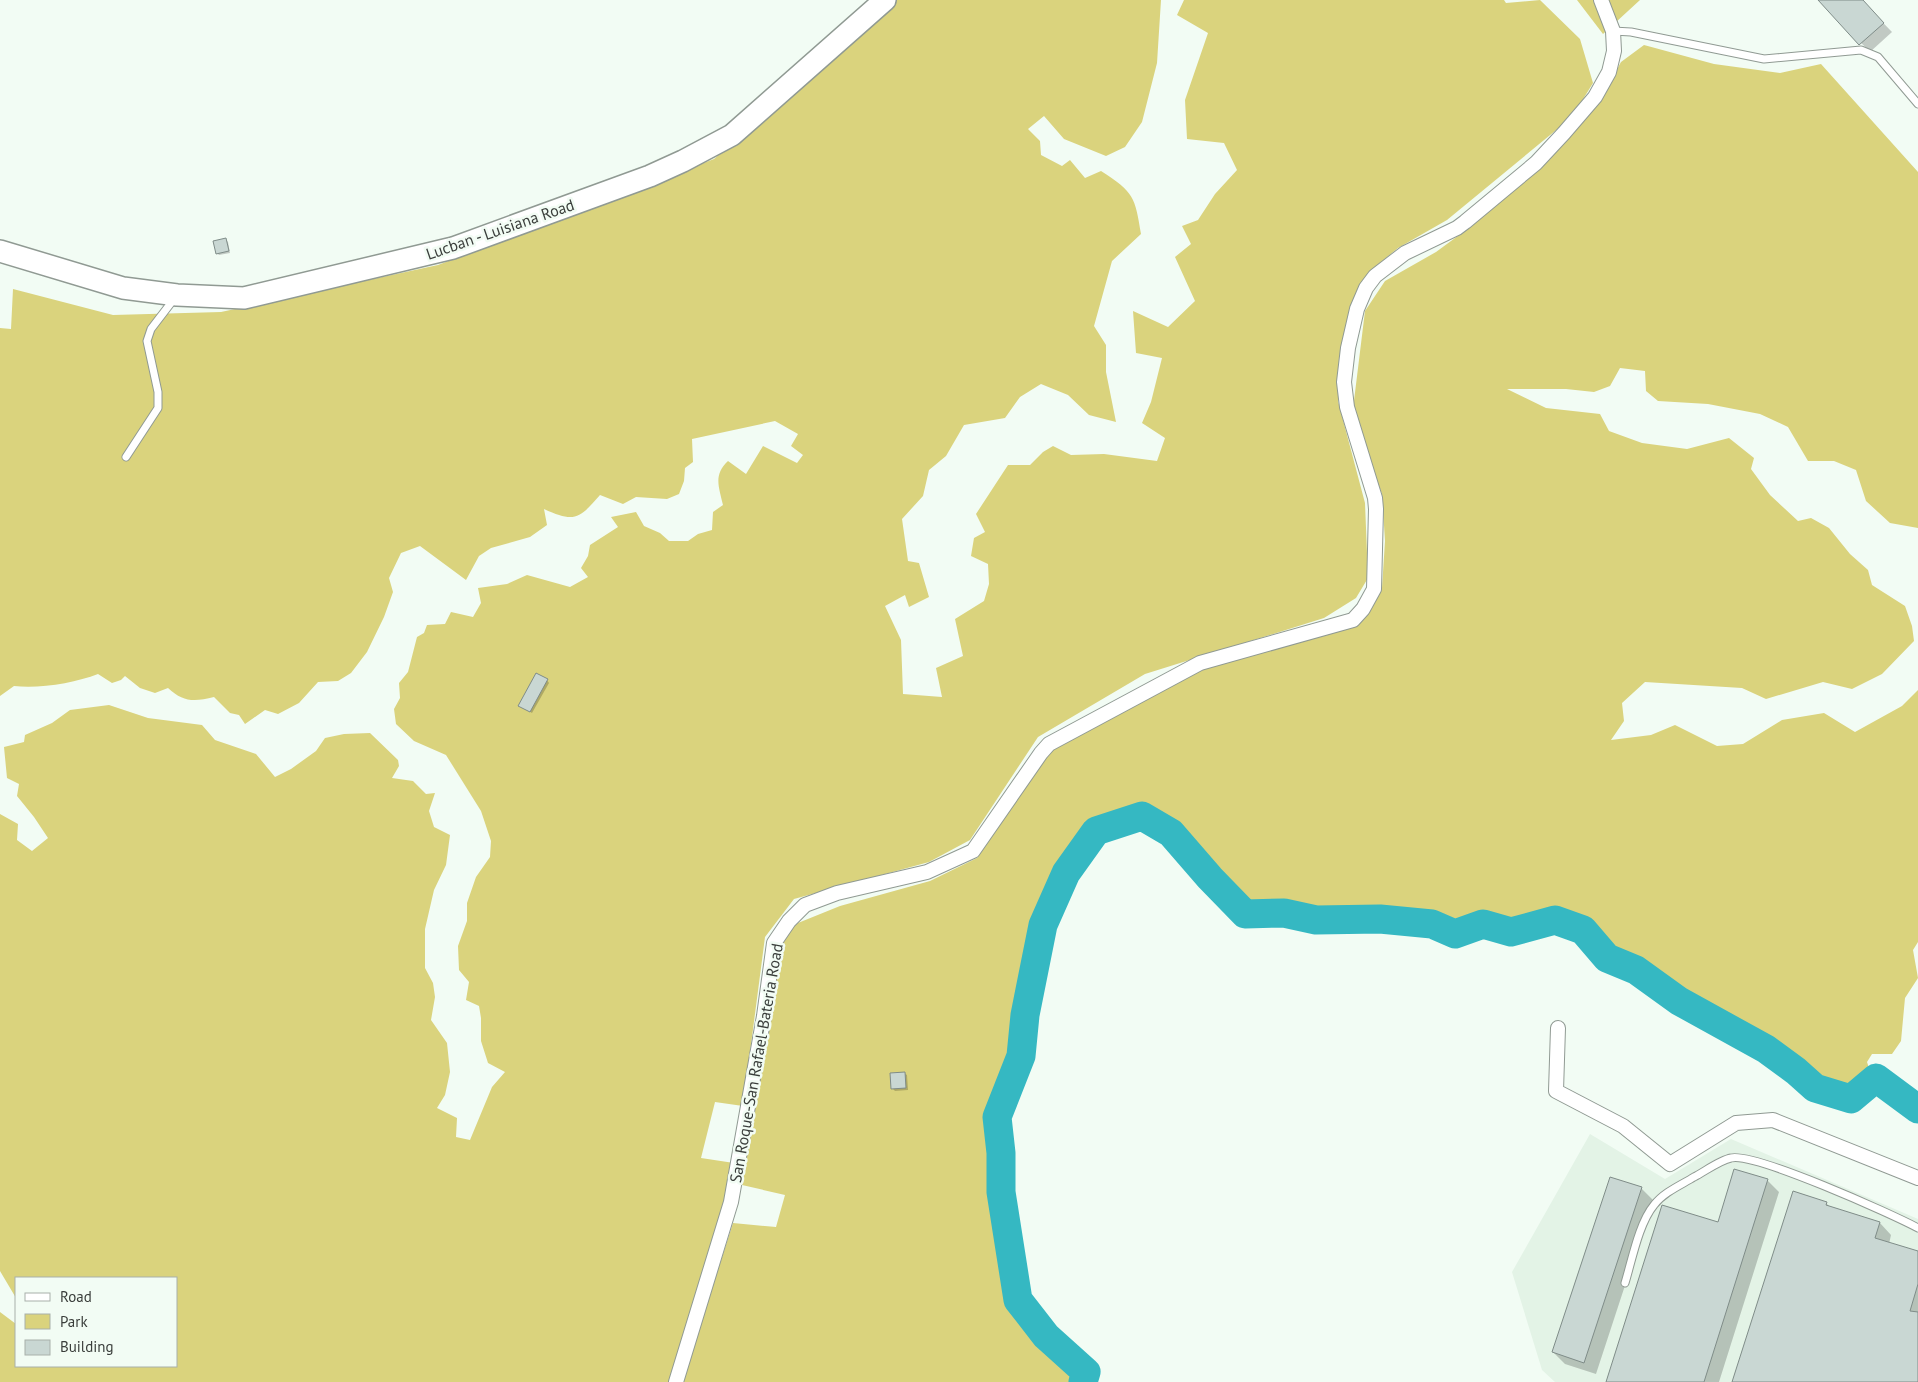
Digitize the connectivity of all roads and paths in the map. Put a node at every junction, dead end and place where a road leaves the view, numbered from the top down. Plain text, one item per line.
1 (886, 0) edge
2 (1601, 0) edge
3 (1613, 31) junction
4 (1918, 104) edge
5 (0, 251) edge
6 (177, 295) junction
7 (126, 457) dead end
8 (1558, 1028) dead end
9 (1918, 1178) edge
10 (1918, 1228) edge
11 (1625, 1283) dead end
12 (676, 1382) edge

1 - 6 main road, Lucban - Luisiana Road
2 - 3 street, San Roque-San Rafael-Bateria Road
3 - 4 lane
3 - 12 street, San Roque-San Rafael-Bateria Road
5 - 6 main road, Lucban - Luisiana Road
6 - 7 lane
8 - 9 street
10 - 11 lane

